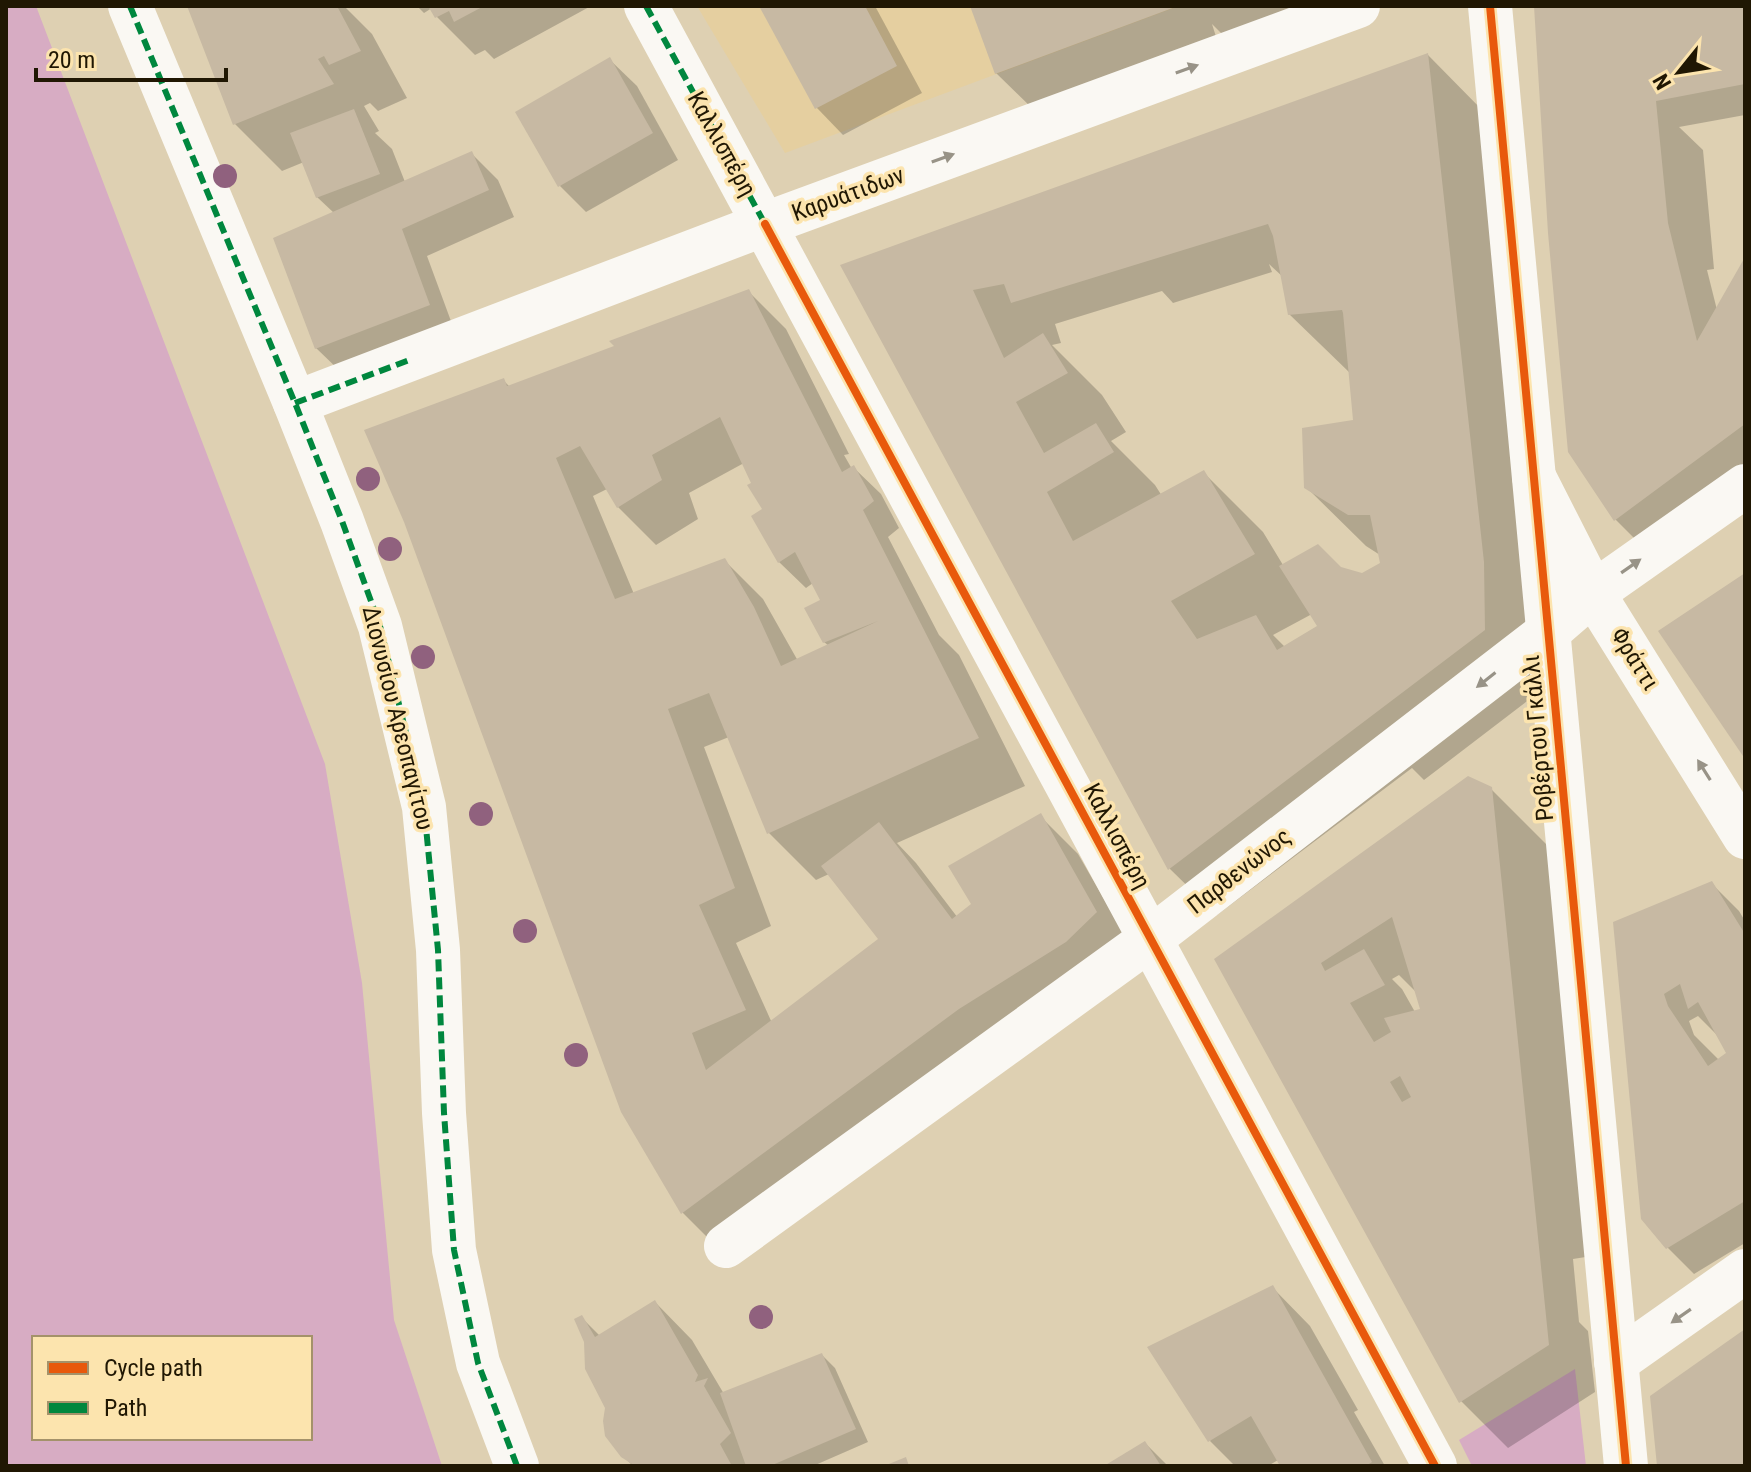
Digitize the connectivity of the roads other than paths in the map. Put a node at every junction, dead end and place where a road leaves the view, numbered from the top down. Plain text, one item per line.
1 (130, 6) edge
2 (646, 6) edge
3 (1358, 6) edge
4 (1490, 6) edge
5 (765, 224) junction
6 (295, 403) junction
7 (1534, 477) junction
8 (1745, 486) edge
9 (1593, 593) junction
10 (1548, 632) junction
11 (1745, 837) edge
12 (1150, 939) junction
13 (726, 1246) dead end
14 (1745, 1271) edge
15 (1616, 1362) junction
16 (517, 1466) edge
17 (1435, 1466) edge
18 (1626, 1466) edge

1 - 6 street, Διονυσίου Αρεοπαγίτου
2 - 5 street, Καλλισπέρη
5 -> 3 street, Καρυάτιδων
4 - 7 street, Ροβέρτου Γκάλλι
5 - 6 street, Καρυάτιδων
5 - 12 street, Καλλισπέρη
6 - 16 street, Διονυσίου Αρεοπαγίτου
7 - 9 street, Φράττι
7 - 10 street, Ροβέρτου Γκάλλι
9 -> 8 street, Παρθενώνος
9 - 10 street, Παρθενώνος
11 -> 9 street, Φράττι
10 -> 12 street, Παρθενώνος
10 - 15 street, Ροβέρτου Γκάλλι
12 - 13 street, Παρθενώνος
12 - 17 street, Καλλισπέρη
14 -> 15 street
15 - 18 street, Ροβέρτου Γκάλλι

